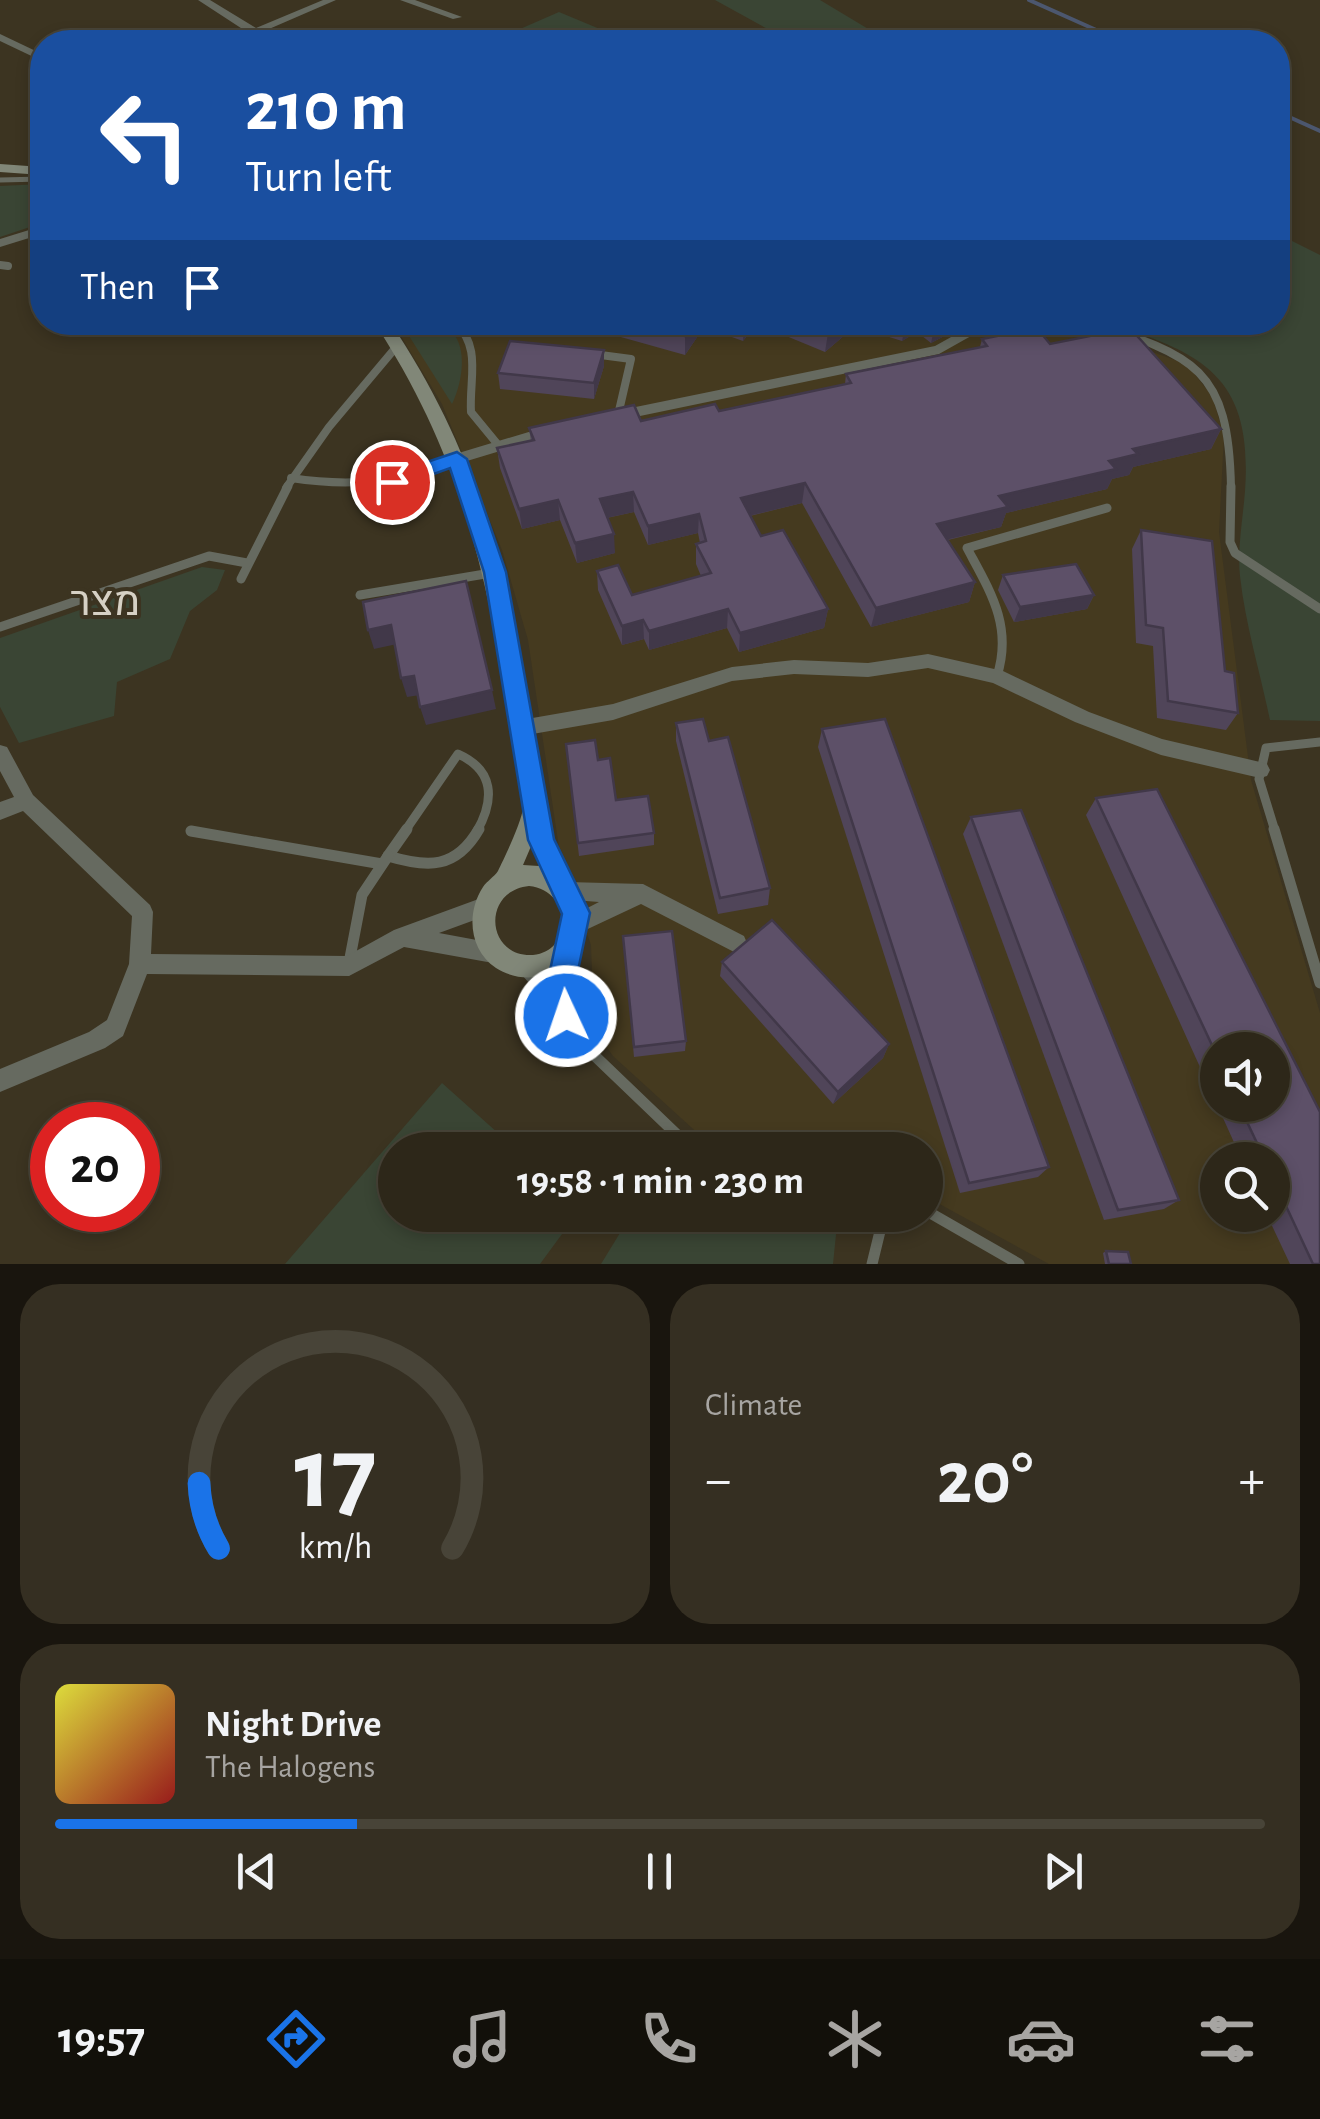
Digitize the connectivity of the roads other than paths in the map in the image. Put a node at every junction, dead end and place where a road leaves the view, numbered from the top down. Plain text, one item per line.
1 (203, 0) edge
2 (331, 0) edge
3 (406, 0) edge
4 (457, 17) dead end
5 (252, 30) edge
6 (260, 30) edge
7 (0, 36) edge
8 (30, 52) edge
9 (0, 168) edge
10 (30, 170) edge
11 (30, 179) edge
12 (0, 180) edge
13 (30, 234) edge
14 (0, 243) edge
15 (391, 335) edge
16 (469, 335) edge
17 (965, 335) edge
18 (1128, 335) edge
19 (398, 346) junction
20 (580, 353) edge
21 (618, 416) junction
22 (600, 420) edge
23 (564, 428) edge
24 (498, 446) junction
25 (457, 459) junction
26 (292, 478) junction
27 (1107, 508) dead end
28 (247, 563) junction
29 (495, 572) junction
30 (241, 579) dead end
31 (360, 595) dead end
32 (1320, 608) edge
33 (0, 627) edge
34 (997, 676) junction
35 (521, 728) junction
36 (1320, 742) edge
37 (0, 753) edge
38 (1260, 770) junction
39 (26, 801) junction
40 (534, 810) junction
41 (0, 811) edge
42 (191, 830) dead end
43 (385, 860) junction
44 (504, 884) junction
45 (563, 888) junction
46 (643, 894) junction
47 (484, 908) junction
48 (573, 932) junction
49 (401, 937) junction
50 (736, 943) dead end
51 (493, 952) junction
52 (140, 964) junction
53 (519, 965) junction
54 (349, 966) junction
55 (1320, 983) edge
56 (566, 1016) junction
57 (0, 1082) edge
58 (675, 1132) edge
59 (943, 1220) edge
60 (880, 1232) edge
61 (872, 1264) edge
62 (1019, 1264) edge

1 - 5 street
2 - 6 street
3 - 4 street
7 - 8 street
9 - 10 street
11 - 12 lane
13 - 14 street
15 - 19 street
16 - 24 lane
17 - 21 street
18 - 32 lane
19 - 25 street
19 - 26 lane
20 - 21 lane
21 - 22 street
23 - 24 street
24 - 25 street
25 - 26 lane
25 - 29 street
26 - 28 lane
27 - 34 lane
28 - 30 lane
28 - 33 lane
29 - 31 lane
29 - 35 street
34 - 35 street
34 - 38 street
35 - 40 street
36 - 38 lane
37 - 39 street
38 - 55 lane
39 - 41 street
39 - 52 street
40 - 44 street
40 - 45 street
42 - 43 lane
43 - 43 lane
43 - 54 lane
44 - 45 street
44 - 47 street
45 - 46 street
45 - 48 street
46 - 48 street
46 - 50 street
47 - 49 street
47 - 51 street
48 - 53 street
48 - 56 lane
49 - 51 street
49 - 54 street
51 - 53 street
52 - 54 street
52 - 57 street
53 - 56 lane
56 - 58 lane
59 - 62 lane
60 - 61 lane

